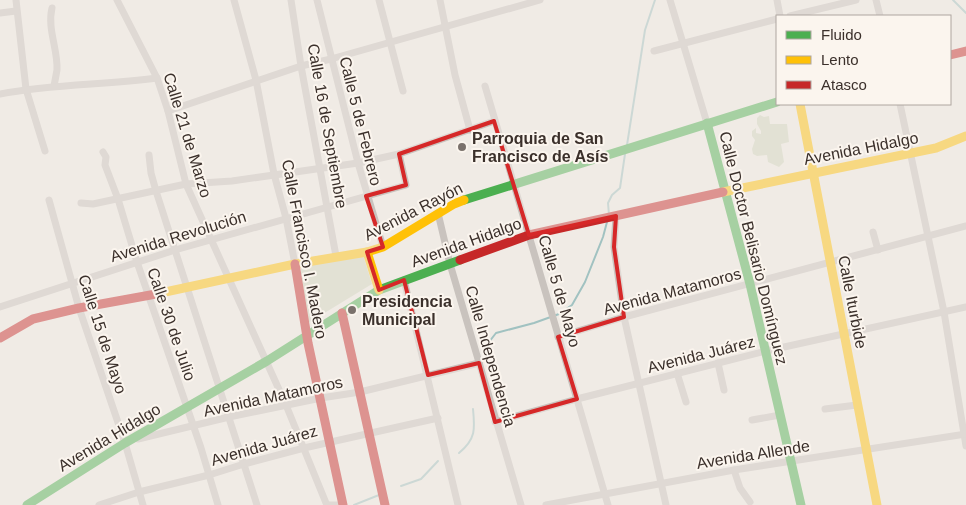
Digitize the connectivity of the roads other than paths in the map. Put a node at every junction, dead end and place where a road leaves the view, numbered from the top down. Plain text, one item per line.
1 (16, 0) edge
2 (117, 0) edge
3 (234, 0) edge
4 (291, 0) edge
5 (317, 0) edge
6 (379, 0) edge
7 (440, 0) edge
8 (540, 0) edge
9 (670, 0) edge
10 (777, 0) edge
11 (856, 0) edge
12 (876, 0) edge
13 (52, 8) dead end
14 (16, 11) junction
15 (0, 13) edge
16 (780, 15) edge
17 (794, 15) edge
18 (880, 15) edge
19 (776, 20) edge
20 (444, 27) junction
21 (390, 43) junction
22 (684, 43) junction
23 (654, 51) dead end
24 (966, 51) edge
25 (951, 55) edge
26 (331, 59) junction
27 (301, 66) junction
28 (157, 78) junction
29 (256, 80) junction
30 (54, 86) junction
31 (485, 86) dead end
32 (26, 89) junction
33 (403, 91) dead end
34 (0, 94) edge
35 (776, 102) edge
36 (800, 105) edge
37 (900, 105) edge
38 (168, 111) junction
39 (494, 121) junction
40 (707, 123) junction
41 (470, 130) junction
42 (966, 136) edge
43 (45, 151) dead end
44 (103, 152) dead end
45 (911, 153) junction
46 (399, 154) junction
47 (149, 155) dead end
48 (358, 163) junction
49 (319, 168) junction
50 (813, 173) junction
51 (274, 174) junction
52 (186, 184) junction
53 (515, 185) junction
54 (156, 191) junction
55 (726, 191) junction
56 (366, 196) junction
57 (118, 199) junction
58 (49, 200) dead end
59 (81, 202) dead end
60 (326, 206) junction
61 (438, 213) junction
62 (615, 216) junction
63 (286, 218) junction
64 (966, 226) edge
65 (873, 232) dead end
66 (529, 235) junction
67 (928, 236) junction
68 (210, 240) junction
69 (383, 247) junction
70 (175, 250) junction
71 (878, 250) junction
72 (367, 252) junction
73 (336, 256) junction
74 (137, 262) junction
75 (830, 263) junction
76 (295, 264) junction
77 (450, 264) junction
78 (229, 280) junction
79 (404, 280) junction
80 (750, 284) junction
81 (72, 285) junction
82 (186, 288) junction
83 (378, 290) junction
84 (148, 294) junction
85 (966, 306) edge
86 (0, 308) edge
87 (79, 308) junction
88 (944, 312) junction
89 (342, 313) junction
90 (624, 317) junction
91 (844, 334) junction
92 (306, 336) junction
93 (558, 336) junction
94 (0, 338) edge
95 (766, 351) junction
96 (267, 361) junction
97 (479, 363) junction
98 (718, 364) junction
99 (677, 374) junction
100 (428, 375) junction
101 (639, 384) junction
102 (218, 388) junction
103 (724, 390) dead end
104 (360, 392) junction
105 (320, 398) junction
106 (577, 399) junction
107 (686, 402) dead end
108 (286, 405) junction
109 (858, 405) junction
110 (186, 409) junction
111 (825, 409) dead end
112 (780, 416) junction
113 (229, 417) junction
114 (438, 418) junction
115 (752, 420) dead end
116 (495, 422) junction
117 (192, 427) junction
118 (369, 432) junction
119 (965, 434) edge
120 (329, 441) junction
121 (128, 442) junction
122 (966, 446) edge
123 (304, 448) junction
124 (866, 450) junction
125 (790, 461) junction
126 (244, 464) junction
127 (734, 470) junction
128 (209, 475) junction
129 (661, 483) junction
130 (139, 492) junction
131 (605, 494) junction
132 (750, 502) dead end
133 (327, 504) edge
134 (27, 505) edge
135 (99, 505) edge
136 (142, 505) edge
137 (218, 505) edge
138 (257, 505) edge
139 (343, 505) edge
140 (385, 505) edge
141 (458, 505) edge
142 (521, 505) edge
143 (546, 505) edge
144 (608, 505) edge
145 (666, 505) edge
146 (801, 505) edge
147 (877, 505) edge

1 - 14 street
2 - 28 street, Calle 21 de Marzo
3 - 29 street, Calle Francisco I. Madero
4 - 27 street, Calle 16 de Septiembre
5 - 26 street, Calle 5 de Febrero
6 - 21 street
7 - 20 street
8 - 20 street
9 - 22 street, Calle Doctor Belisario Domínguez
10 - 16 street
11 - 17 street
12 - 18 street
13 - 30 street
14 - 15 street
14 - 32 street
19 - 22 street
20 - 21 street
20 - 41 street
21 - 26 street
21 - 33 street
22 - 23 street
22 - 40 street, Calle Doctor Belisario Domínguez
24 - 25 main road
26 - 27 street
26 - 48 street, Calle 5 de Febrero
27 - 29 street
27 - 49 street, Calle 16 de Septiembre
28 - 30 street
28 - 38 street, Calle 21 de Marzo
29 - 38 street
29 - 51 street, Calle Francisco I. Madero
30 - 32 street
31 - 39 street, Calle 5 de Mayo
32 - 34 street
32 - 43 street
35 - 40 main road, Avenida Rayón
36 - 50 main road, Calle Iturbide
37 - 45 street
38 - 52 street, Calle 21 de Marzo
39 - 41 street
39 - 53 street, Calle 5 de Mayo
40 - 53 main road, Avenida Rayón
40 - 55 main road, Calle Doctor Belisario Domínguez
41 - 46 street
42 - 45 main road, Avenida Hidalgo
44 - 57 street, Calle 30 de Julio
45 - 50 main road, Avenida Hidalgo
45 - 67 street
46 - 48 street
46 - 56 street, Avenida Revolución
47 - 54 street
48 - 49 street
48 - 56 street, Calle 5 de Febrero
49 - 51 street
49 - 60 street, Calle 16 de Septiembre
50 - 55 main road, Avenida Hidalgo
50 - 75 main road, Calle Iturbide
51 - 52 street
51 - 63 street, Calle Francisco I. Madero
52 - 54 street
52 - 68 street, Calle 21 de Marzo
53 - 61 main road, Avenida Rayón
53 - 66 street, Calle 5 de Mayo
54 - 57 street
54 - 70 street
55 - 62 main road, Avenida Hidalgo
55 - 80 main road, Calle Doctor Belisario Domínguez
56 - 60 street, Avenida Revolución
56 - 69 street, Calle 5 de Febrero
57 - 59 street
57 - 74 street, Calle 30 de Julio
58 - 81 street, Calle 15 de Mayo
60 - 63 street, Avenida Revolución
60 - 73 street, Calle 16 de Septiembre
61 - 69 main road, Avenida Rayón
61 - 77 street, Calle Independencia
62 - 66 main road, Avenida Hidalgo
62 - 90 street
63 - 68 street, Avenida Revolución
63 - 76 street, Calle Francisco I. Madero
64 - 67 street, Avenida Matamoros
65 - 71 street
66 - 77 main road, Avenida Hidalgo
66 - 93 street, Calle 5 de Mayo
67 - 71 street, Avenida Matamoros
67 - 88 street
68 - 70 street, Avenida Revolución
68 - 78 street, Calle 21 de Marzo
69 - 72 main road, Avenida Rayón
70 - 74 street, Avenida Revolución
70 - 82 street
71 - 75 street, Avenida Matamoros
72 - 73 main road, Avenida Rayón
72 - 83 main road
73 - 76 main road, Avenida Rayón
74 - 81 street, Avenida Revolución
74 - 84 street, Calle 30 de Julio
75 - 80 street, Avenida Matamoros
75 - 91 main road, Calle Iturbide
76 - 78 main road, Avenida Rayón
76 - 92 main road, Calle Francisco I. Madero
77 - 79 main road, Avenida Hidalgo
77 - 97 street, Calle Independencia
78 - 82 main road, Avenida Rayón
78 - 96 street
79 - 83 main road, Avenida Hidalgo
79 - 100 street
80 - 90 street, Avenida Matamoros
80 - 95 main road, Calle Doctor Belisario Domínguez
81 - 86 street, Avenida Revolución
81 - 87 street, Calle 15 de Mayo
82 - 84 main road, Avenida Rayón
82 - 102 street
83 - 89 main road, Avenida Hidalgo
84 - 87 main road, Avenida Rayón
84 - 110 street, Calle 30 de Julio
85 - 88 street, Avenida Juárez
87 - 94 main road, Avenida Rayón
87 - 121 street, Calle 15 de Mayo
88 - 91 street, Avenida Juárez
88 - 119 street
89 - 92 main road, Avenida Hidalgo
89 - 104 main road
90 - 93 street, Avenida Matamoros
90 - 101 street
91 - 95 street, Avenida Juárez
91 - 109 main road, Calle Iturbide
92 - 96 main road, Avenida Hidalgo
92 - 105 main road, Calle Francisco I. Madero
93 - 106 street, Calle 5 de Mayo
95 - 98 street, Avenida Juárez
95 - 112 main road, Calle Doctor Belisario Domínguez
96 - 102 main road, Avenida Hidalgo
96 - 108 street
97 - 100 street, Avenida Matamoros
97 - 116 street, Calle Independencia
98 - 99 street, Avenida Juárez
98 - 103 street
99 - 101 street, Avenida Juárez
99 - 107 street
100 - 104 street, Avenida Matamoros
100 - 114 street
101 - 106 street, Avenida Juárez
101 - 129 street
102 - 110 main road, Avenida Hidalgo
102 - 113 street
104 - 105 street, Avenida Matamoros
104 - 118 main road
105 - 108 street, Avenida Matamoros
105 - 120 main road, Calle Francisco I. Madero
106 - 116 street, Avenida Juárez
106 - 131 street, Calle 5 de Mayo
108 - 113 street, Avenida Matamoros
108 - 123 street
109 - 111 street
109 - 124 main road, Calle Iturbide
110 - 117 street, Calle 30 de Julio
110 - 121 main road, Avenida Hidalgo
112 - 115 street
112 - 125 main road, Calle Doctor Belisario Domínguez
113 - 117 street, Avenida Matamoros
113 - 126 street
114 - 118 street, Avenida Juárez
114 - 141 street
116 - 142 street, Calle Independencia
117 - 121 street, Avenida Matamoros
117 - 128 street, Calle 30 de Julio
118 - 120 street, Avenida Juárez
118 - 140 main road
119 - 122 street
119 - 124 street, Avenida Allende
120 - 123 street, Avenida Juárez
120 - 139 main road, Calle Francisco I. Madero
121 - 130 street, Calle 15 de Mayo
121 - 134 main road, Avenida Hidalgo
123 - 126 street, Avenida Juárez
123 - 133 street
124 - 125 street, Avenida Allende
124 - 147 main road, Calle Iturbide
125 - 127 street, Avenida Allende
125 - 146 main road, Calle Doctor Belisario Domínguez
126 - 128 street, Avenida Juárez
126 - 138 street
127 - 129 street, Avenida Allende
127 - 132 street
128 - 130 street, Avenida Juárez
128 - 137 street, Calle 30 de Julio
129 - 131 street, Avenida Allende
129 - 145 street
130 - 135 street, Avenida Juárez
130 - 136 street, Calle 15 de Mayo
131 - 143 street, Avenida Allende
131 - 144 street, Calle 5 de Mayo
133 - 139 street

